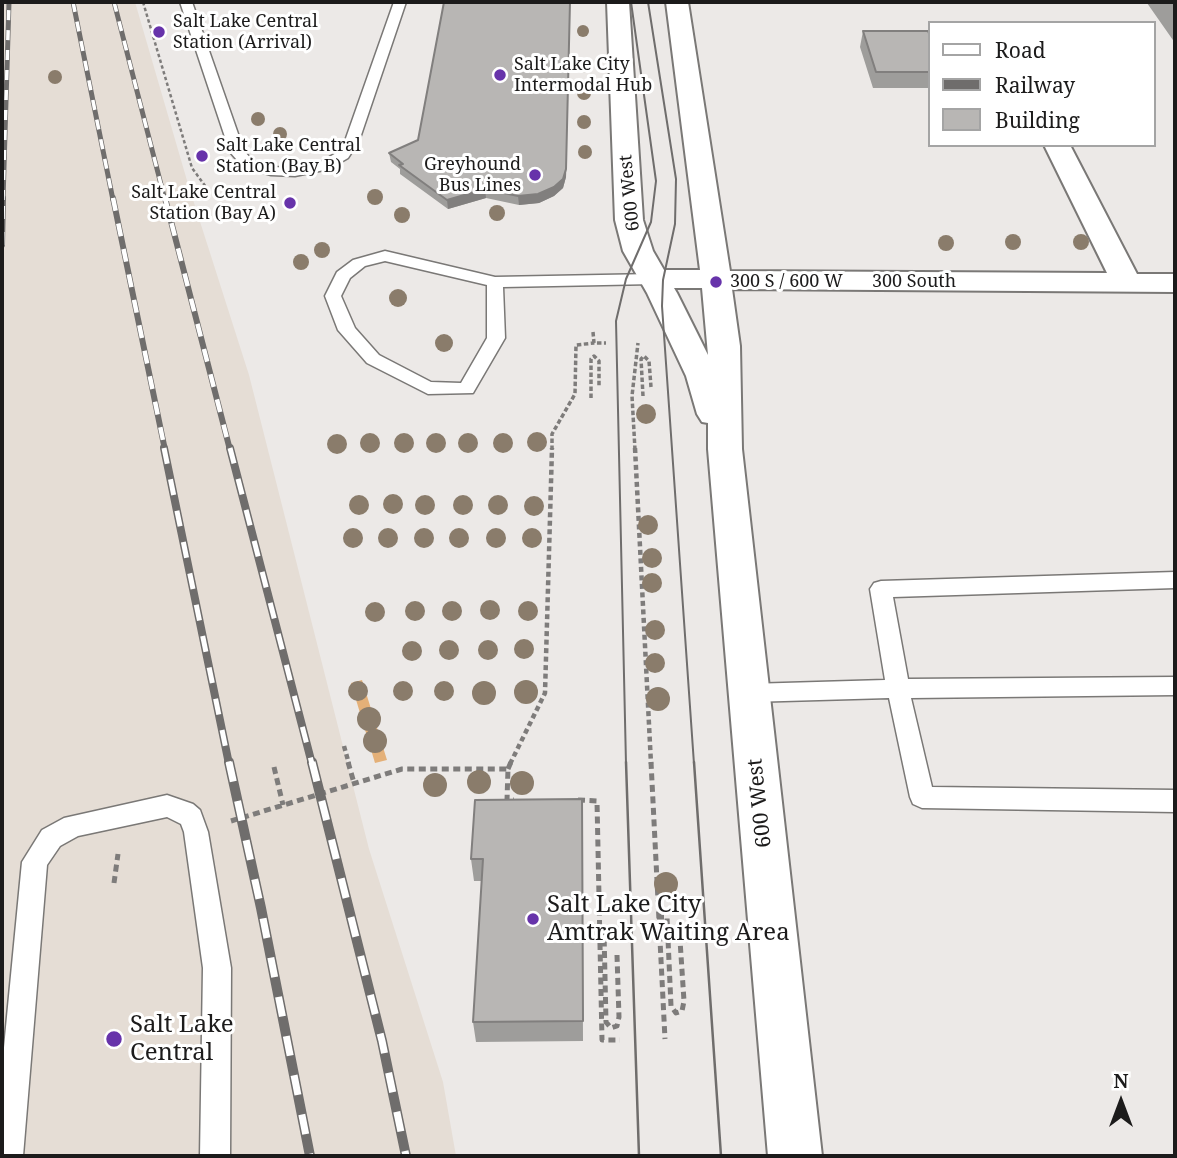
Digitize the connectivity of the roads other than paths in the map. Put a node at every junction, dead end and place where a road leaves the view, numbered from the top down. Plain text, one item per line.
1 (186, 2) edge
2 (400, 2) edge
3 (618, 2) edge
4 (677, 2) edge
5 (1058, 147) edge
6 (653, 279) junction
7 (495, 282) junction
8 (716, 282) junction
9 (1126, 282) junction
10 (1175, 283) edge
11 (724, 449) junction
12 (1175, 580) edge
13 (1175, 686) edge
14 (898, 689) junction
15 (749, 693) junction
16 (1175, 801) edge
17 (8, 1156) edge
18 (215, 1156) edge
19 (795, 1156) edge

1 - 2 lane
3 - 6 street, 600 West
4 - 8 street, 600 West
5 - 9 street
6 - 7 lane
6 - 8 street, 300 South
6 - 11 street, 600 West
7 - 7 lane
8 - 9 street, 300 South
8 - 11 street, 600 West
9 - 10 street, 300 South
11 - 15 street, 600 West
12 - 14 lane
13 - 14 lane
14 - 15 lane
14 - 16 lane
15 - 19 street, 600 West
17 - 18 lane

